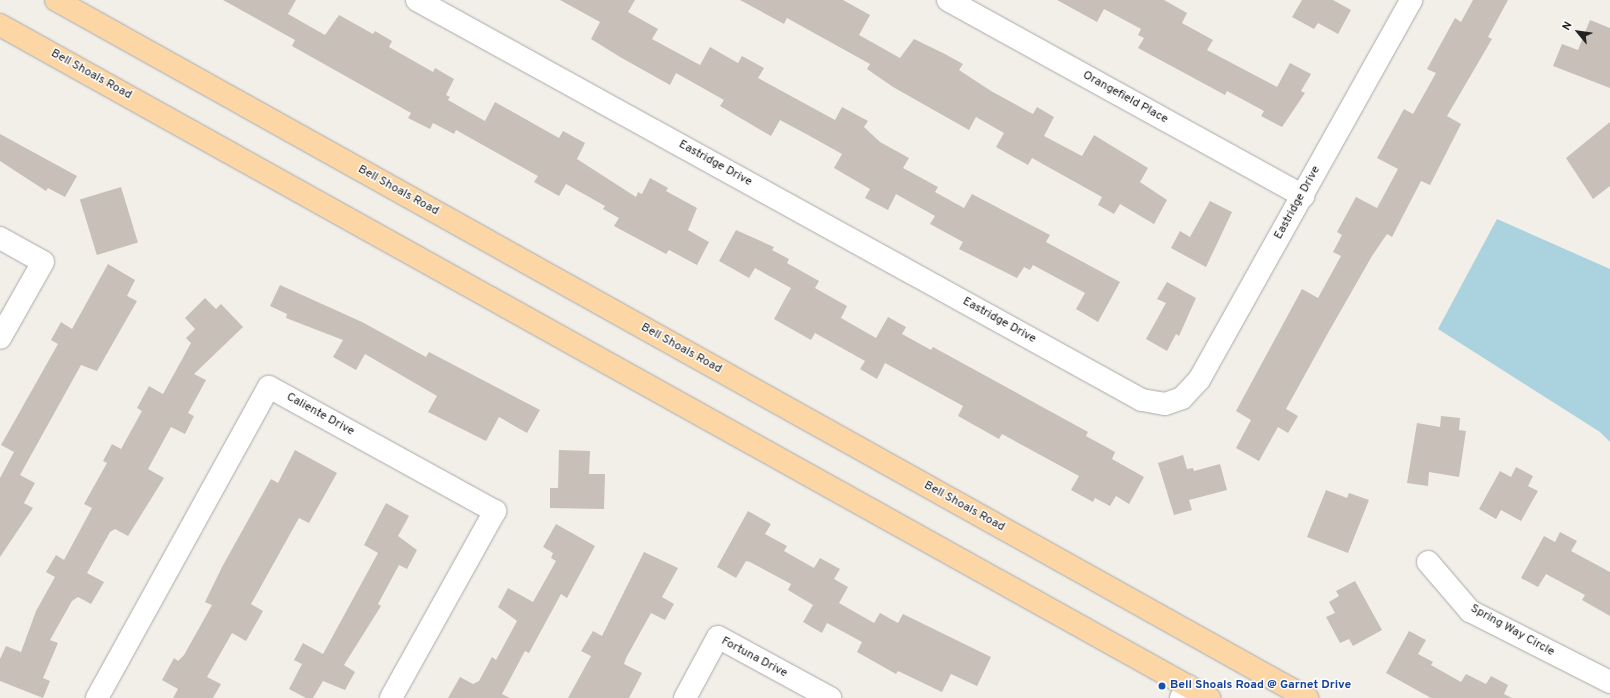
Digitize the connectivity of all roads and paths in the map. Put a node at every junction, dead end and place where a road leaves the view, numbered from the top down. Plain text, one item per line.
1 (56, 0) edge
2 (417, 0) edge
3 (948, 0) edge
4 (1411, 0) edge
5 (0, 25) edge
6 (1303, 196) junction
7 (0, 238) edge
8 (0, 338) edge
9 (1428, 562) dead end
10 (1610, 682) edge
11 (1185, 692) edge
12 (97, 698) edge
13 (391, 698) edge
14 (685, 698) edge
15 (830, 698) edge
16 (1209, 698) edge
17 (1307, 698) edge

1 - 17 main road, Bell Shoals Road
2 - 6 street, Eastridge Drive
3 - 6 street, Orangefield Place
4 - 6 street, Eastridge Drive
5 - 11 main road, Bell Shoals Road
7 - 8 street
9 - 10 street, Spring Way Circle
11 - 16 main road, Bell Shoals Road
12 - 13 street, Caliente Drive
14 - 15 street, Fortuna Drive

